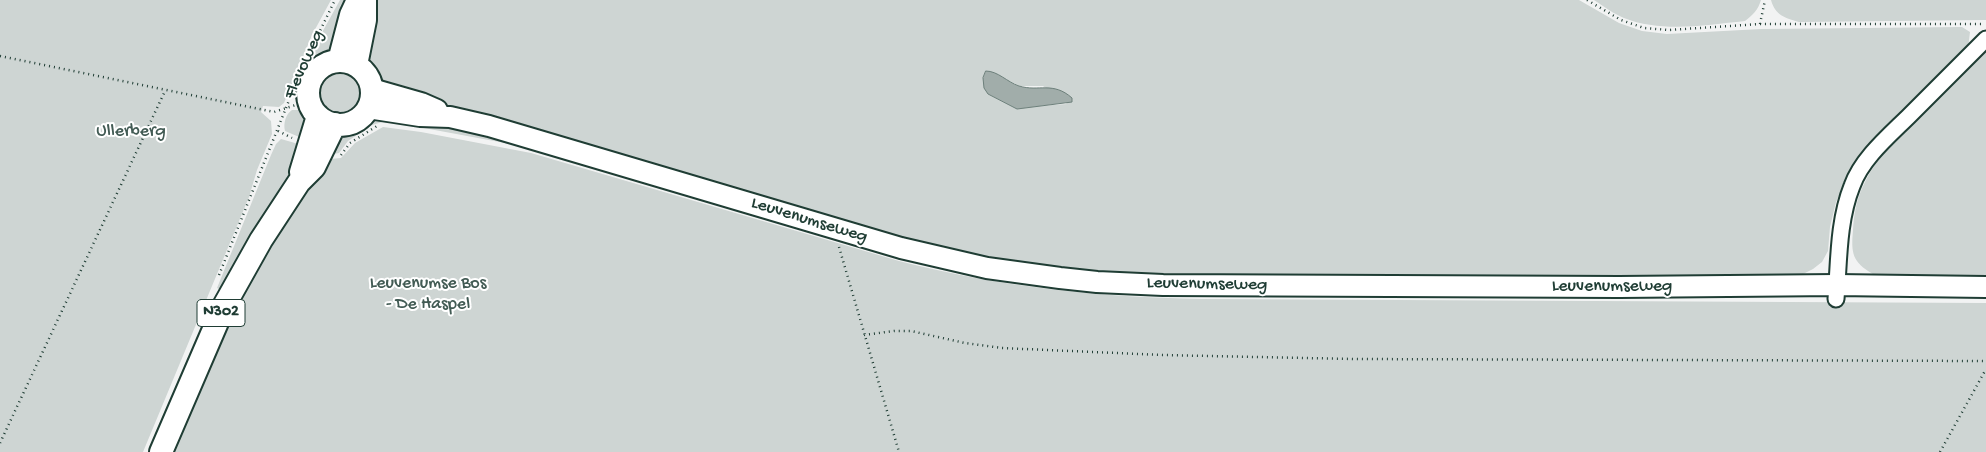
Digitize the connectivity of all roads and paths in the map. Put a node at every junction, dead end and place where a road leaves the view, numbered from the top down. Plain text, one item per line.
1 (335, 0) edge
2 (358, 0) edge
3 (365, 0) edge
4 (1587, 0) edge
5 (1766, 0) edge
6 (1760, 24) junction
7 (1986, 24) edge
8 (1986, 39) edge
9 (0, 56) edge
10 (348, 63) junction
11 (165, 90) junction
12 (374, 107) junction
13 (286, 108) junction
14 (321, 113) junction
15 (315, 149) junction
16 (833, 228) junction
17 (1986, 287) edge
18 (1836, 292) junction
19 (864, 335) junction
20 (1986, 361) edge
21 (1986, 369) edge
22 (0, 443) edge
23 (161, 452) edge
24 (899, 452) edge
25 (1940, 452) edge

1 - 13 path, Flevoweg
2 - 10 main road, Flevoweg
3 - 10 main road
4 - 6 path
5 - 6 path
6 - 7 path
8 - 18 street
9 - 11 path
10 - 12 main road
10 - 14 main road, N302
11 - 13 path
11 - 22 path
12 - 14 main road
12 - 15 path
12 - 16 main road, Leuvenumseweg
13 - 14 path
13 - 15 path, Flevoweg
14 - 15 main road, N302
15 - 23 main road, N302
16 - 18 main road, Leuvenumseweg
16 - 19 path
17 - 18 main road, Leuvenumseweg
19 - 20 path
19 - 24 path
21 - 25 path

